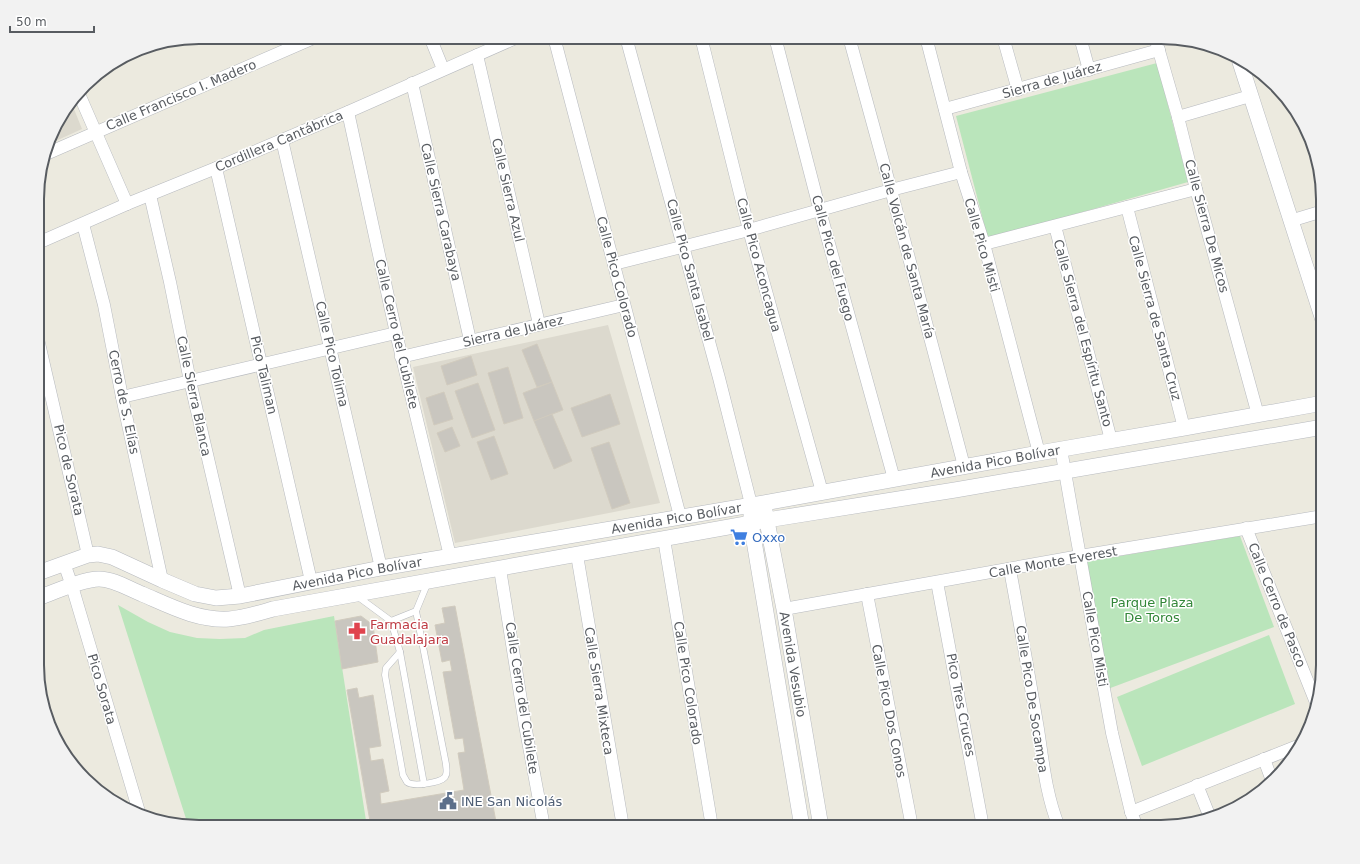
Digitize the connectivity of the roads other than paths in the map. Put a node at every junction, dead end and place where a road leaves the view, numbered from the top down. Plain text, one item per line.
1 (300, 44) edge
2 (433, 44) edge
3 (502, 44) edge
4 (556, 44) edge
5 (628, 44) edge
6 (703, 44) edge
7 (777, 44) edge
8 (851, 44) edge
9 (928, 44) edge
10 (1005, 44) edge
11 (1082, 44) edge
12 (1157, 44) edge
13 (1159, 50) junction
14 (477, 55) junction
15 (1241, 67) edge
16 (443, 69) junction
17 (1089, 70) junction
18 (412, 83) junction
19 (1018, 90) junction
20 (1250, 96) junction
21 (81, 99) edge
22 (945, 109) junction
23 (348, 112) junction
24 (1178, 117) junction
25 (95, 132) junction
26 (282, 140) junction
27 (51, 152) edge
28 (216, 168) junction
29 (961, 172) junction
30 (1196, 189) junction
31 (891, 190) junction
32 (150, 195) junction
33 (127, 204) junction
34 (1127, 207) junction
35 (820, 210) junction
36 (1316, 213) edge
37 (1290, 222) junction
38 (83, 224) junction
39 (1055, 226) junction
40 (749, 230) junction
41 (44, 240) edge
42 (984, 244) junction
43 (683, 247) junction
44 (614, 264) junction
45 (1316, 299) edge
46 (624, 305) junction
47 (539, 324) junction
48 (396, 334) junction
49 (470, 340) junction
50 (330, 348) junction
51 (401, 356) junction
52 (261, 364) junction
53 (44, 365) edge
54 (190, 381) junction
55 (122, 397) junction
56 (1316, 404) edge
57 (1258, 414) junction
58 (1184, 428) junction
59 (1316, 428) edge
60 (1111, 440) junction
61 (1062, 449) junction
62 (1039, 452) junction
63 (964, 466) junction
64 (1065, 471) junction
65 (894, 479) junction
66 (822, 492) junction
67 (757, 503) junction
68 (680, 516) junction
69 (767, 520) junction
70 (1316, 521) edge
71 (751, 523) junction
72 (1246, 528) junction
73 (664, 539) junction
74 (88, 555) junction
75 (577, 555) junction
76 (450, 556) junction
77 (1080, 556) junction
78 (64, 563) junction
79 (381, 568) junction
80 (500, 569) junction
81 (1010, 570) junction
82 (44, 571) edge
83 (162, 580) junction
84 (311, 581) junction
85 (429, 582) junction
86 (938, 582) junction
87 (72, 586) junction
88 (867, 594) junction
89 (356, 595) junction
90 (44, 596) edge
91 (240, 596) junction
92 (784, 609) junction
93 (416, 611) junction
94 (391, 621) junction
95 (400, 652) junction
96 (1313, 695) edge
97 (1291, 748) edge
98 (1264, 759) junction
99 (1270, 776) edge
100 (424, 784) junction
101 (1197, 785) junction
102 (138, 807) edge
103 (1131, 812) junction
104 (1208, 813) edge
105 (543, 820) edge
106 (622, 820) edge
107 (711, 820) edge
108 (801, 820) edge
109 (820, 820) edge
110 (911, 820) edge
111 (982, 820) edge
112 (1056, 820) edge
113 (1134, 820) edge

1 - 25 street, Calle Francisco I. Madero
2 - 16 street
3 - 14 street, Cordillera Cantábrica
4 - 44 street, Calle Pico Colorado
5 - 43 street, Calle Pico Santa Isabel
6 - 40 street, Calle Pico Aconcagua
7 - 35 street, Calle Pico del Fuego
8 - 31 street, Calle Volcán de Santa María
9 - 22 street, Calle Pico Misti
10 - 19 street
11 - 17 street
12 - 13 street, Calle Sierra De Micos
13 - 17 street, Sierra de Juárez
13 - 24 street, Calle Sierra De Micos
14 - 16 street, Cordillera Cantábrica
14 - 47 street, Calle Sierra Azul
15 - 20 street
16 - 18 street, Cordillera Cantábrica
17 - 19 street, Sierra de Juárez
18 - 23 street, Cordillera Cantábrica
18 - 49 street, Calle Sierra Carabaya
19 - 22 street, Sierra de Juárez
20 - 24 street
20 - 37 street
21 - 25 street
22 - 29 street, Calle Pico Misti
23 - 26 street, Cordillera Cantábrica
23 - 48 street, Calle Cerro del Cubilete
24 - 30 street, Calle Sierra De Micos
25 - 27 street, Calle Francisco I. Madero
25 - 33 street
26 - 28 street, Cordillera Cantábrica
26 - 50 street, Calle Pico Tolima
28 - 32 street, Cordillera Cantábrica
28 - 52 street, Pico Taliman
29 - 31 street
29 - 42 street, Calle Pico Misti
30 - 34 street
30 - 57 street, Calle Sierra De Micos
31 - 35 street
31 - 63 street, Calle Volcán de Santa María
32 - 33 street, Cordillera Cantábrica
32 - 54 street, Calle Sierra Blanca
33 - 38 street, Cordillera Cantábrica
34 - 39 street
34 - 58 street, Calle Sierra de Santa Cruz
35 - 40 street
35 - 65 street, Calle Pico del Fuego
36 - 37 street
37 - 45 street
38 - 41 street, Cordillera Cantábrica
38 - 55 street, Cerro de S. Elías
39 - 42 street
39 - 60 street, Calle Sierra del Espíritu Santo
40 - 43 street
40 - 66 street, Calle Pico Aconcagua
42 - 62 street, Calle Pico Misti
43 - 44 street
43 - 67 street, Calle Pico Santa Isabel
44 - 46 street, Calle Pico Colorado
46 - 47 street, Sierra de Juárez
46 - 68 street, Calle Pico Colorado
47 - 49 street, Sierra de Juárez
48 - 50 street
48 - 51 street, Calle Cerro del Cubilete
49 - 51 street, Sierra de Juárez
50 - 52 street
50 - 79 street, Calle Pico Tolima
51 - 76 street, Calle Cerro del Cubilete
52 - 54 street
52 - 84 street, Pico Taliman
53 - 74 street, Pico de Sorata
54 - 55 street
54 - 91 street, Calle Sierra Blanca
55 - 83 street, Cerro de S. Elías
56 - 57 street, Avenida Pico Bolívar
57 - 58 street, Avenida Pico Bolívar
58 - 60 street, Avenida Pico Bolívar
59 - 64 street, Avenida Pico Bolívar
60 - 61 street, Avenida Pico Bolívar
61 - 62 street, Avenida Pico Bolívar
61 - 64 street, Calle Pico Misti
62 - 63 street, Avenida Pico Bolívar
63 - 65 street, Avenida Pico Bolívar
64 - 69 street, Avenida Pico Bolívar
64 - 77 street, Calle Pico Misti
65 - 66 street, Avenida Pico Bolívar
66 - 67 street, Avenida Pico Bolívar
67 - 68 street, Avenida Pico Bolívar
67 - 69 street, Avenida Vesubio
67 - 71 street, Avenida Vesubio
68 - 76 street, Avenida Pico Bolívar
69 - 71 street, Avenida Pico Bolívar
69 - 92 street, Avenida Vesubio
70 - 72 street, Calle Monte Everest
71 - 73 street, Avenida Pico Bolívar
71 - 108 street, Avenida Vesubio
72 - 77 street, Calle Monte Everest
72 - 96 street, Calle Cerro de Pasco
73 - 75 street, Avenida Pico Bolívar
73 - 107 street, Calle Pico Colorado
74 - 78 street, Avenida Pico Bolívar
74 - 83 street, Avenida Pico Bolívar
75 - 80 street, Avenida Pico Bolívar
75 - 106 street, Calle Sierra Mixteca
76 - 79 street, Avenida Pico Bolívar
77 - 81 street, Calle Monte Everest
77 - 103 street, Calle Pico Misti
78 - 82 street, Avenida Pico Bolívar
78 - 87 street, Pico Sorata
79 - 84 street, Avenida Pico Bolívar
80 - 85 street, Avenida Pico Bolívar
80 - 105 street, Calle Cerro del Cubilete
81 - 86 street, Calle Monte Everest
81 - 112 street, Calle Pico De Socampa
83 - 91 street, Avenida Pico Bolívar
84 - 91 street, Avenida Pico Bolívar
85 - 89 street, Avenida Pico Bolívar
85 - 93 lane
86 - 88 street, Calle Monte Everest
86 - 111 street, Pico Tres Cruces
87 - 89 street, Avenida Pico Bolívar
87 - 90 street, Avenida Pico Bolívar
87 - 102 street, Pico Sorata
88 - 92 street, Calle Monte Everest
88 - 110 street, Calle Pico Dos Conos
89 - 94 lane
92 - 109 street, Avenida Vesubio
93 - 94 lane
93 - 100 lane
94 - 95 lane
95 - 100 lane
95 - 100 lane
97 - 98 street
98 - 99 street
98 - 101 street
101 - 103 street
101 - 104 street
103 - 113 street, Calle Pico Misti

